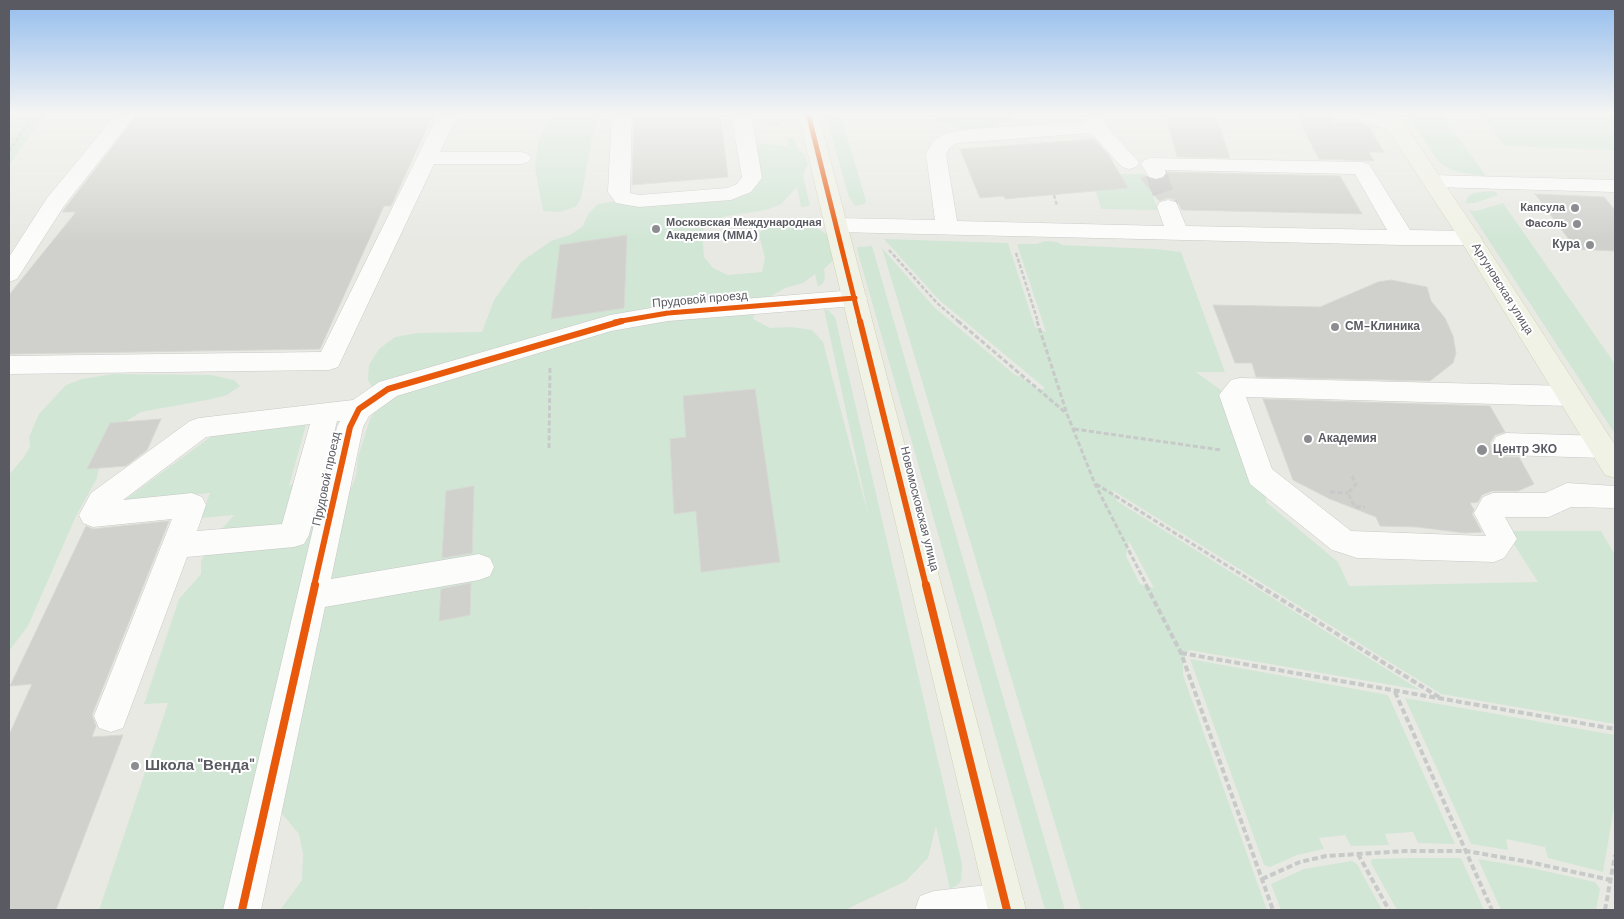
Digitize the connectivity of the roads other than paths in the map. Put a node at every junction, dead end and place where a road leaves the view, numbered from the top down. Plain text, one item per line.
1 (93, 156) edge
2 (620, 156) edge
3 (748, 156) edge
4 (819, 156) edge
5 (936, 156) edge
6 (1124, 156) edge
7 (1416, 156) edge
8 (427, 158) joint
9 (521, 158) dead end
10 (1129, 162) tunnel mouth
11 (1156, 173) dead end
12 (1432, 180) junction
13 (1615, 186) edge
14 (1168, 207) tunnel mouth
15 (836, 224) junction
16 (947, 226) junction
17 (1177, 232) junction
18 (1403, 238) junction
19 (1470, 238) junction
20 (9, 274) edge
21 (855, 298) junction
22 (9, 365) edge
23 (1569, 396) junction
24 (359, 409) junction
25 (326, 413) junction
26 (1506, 444) dead end
27 (1609, 457) edge
28 (1615, 497) edge
29 (177, 545) junction
30 (479, 567) dead end
31 (313, 596) junction
32 (111, 716) dead end
33 (1006, 906) edge
34 (242, 910) edge
35 (934, 910) edge

1 - 20 street
2 - 3 street
4 - 15 main road, Новомосковская улица
5 - 16 street
6 - 10 street
7 - 12 main road, Аргуновская улица
8 - 9 street
8 - 22 street
11 - 18 street
12 - 13 street
12 - 19 main road, Аргуновская улица
14 - 17 street
15 - 16 street
15 - 21 main road, Новомосковская улица
16 - 17 street
17 - 18 street
18 - 19 street
19 - 23 main road, Аргуновская улица
21 - 24 street, Прудовой проезд
21 - 33 main road, Новомосковская улица
23 - 27 main road, Аргуновская улица
23 - 28 street
24 - 25 street
24 - 31 street, Прудовой проезд
25 - 29 street
25 - 29 street
26 - 27 street
29 - 32 street
30 - 31 street
31 - 34 street, Прудовой проезд
33 - 35 street

